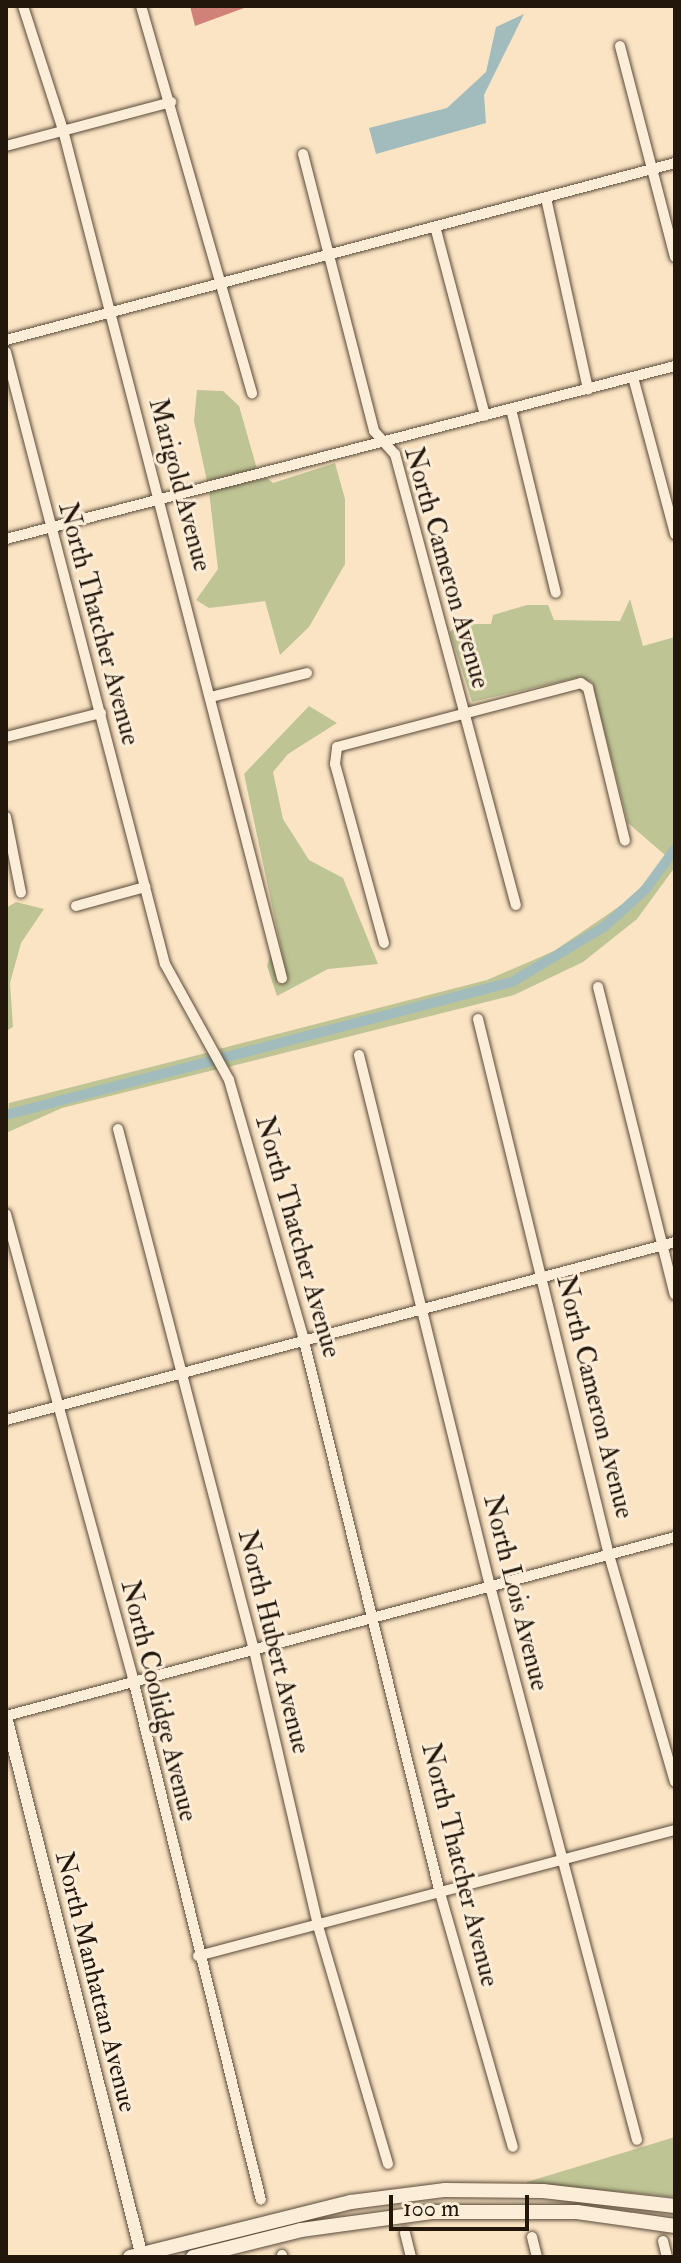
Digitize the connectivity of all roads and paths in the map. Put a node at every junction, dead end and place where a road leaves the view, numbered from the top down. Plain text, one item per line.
1 (23, 6) edge
2 (141, 6) edge
3 (620, 46) dead end
4 (171, 102) junction
5 (63, 130) junction
6 (6, 146) edge
7 (303, 154) dead end
8 (675, 163) edge
9 (653, 169) junction
10 (546, 198) junction
11 (436, 230) junction
12 (332, 257) junction
13 (675, 257) edge
14 (222, 284) junction
15 (111, 311) junction
16 (6, 340) edge
17 (6, 352) edge
18 (675, 366) edge
19 (633, 377) junction
20 (588, 389) junction
21 (252, 393) dead end
22 (511, 409) junction
23 (485, 416) junction
24 (387, 444) junction
25 (160, 497) junction
26 (49, 529) junction
27 (675, 534) edge
28 (6, 539) edge
29 (556, 593) dead end
30 (307, 673) dead end
31 (211, 697) junction
32 (465, 711) junction
33 (101, 713) junction
34 (6, 737) edge
35 (6, 817) edge
36 (625, 841) dead end
37 (145, 887) junction
38 (21, 893) dead end
39 (516, 905) dead end
40 (76, 906) dead end
41 (384, 943) dead end
42 (282, 978) dead end
43 (598, 987) dead end
44 (478, 1019) dead end
45 (359, 1055) dead end
46 (118, 1129) dead end
47 (6, 1214) edge
48 (675, 1242) edge
49 (663, 1246) junction
50 (542, 1277) junction
51 (675, 1295) edge
52 (424, 1307) junction
53 (303, 1337) junction
54 (182, 1371) junction
55 (56, 1406) junction
56 (6, 1420) edge
57 (675, 1537) edge
58 (609, 1555) junction
59 (490, 1586) junction
60 (374, 1616) junction
61 (253, 1646) junction
62 (133, 1679) junction
63 (6, 1716) edge
64 (11, 1761) edge
65 (675, 1782) edge
66 (675, 1830) edge
67 (561, 1862) junction
68 (440, 1893) junction
69 (318, 1926) junction
70 (198, 1956) junction
71 (637, 2140) dead end
72 (513, 2147) dead end
73 (388, 2164) dead end
74 (261, 2200) dead end
75 (675, 2206) edge
76 (675, 2226) edge
77 (405, 2233) dead end
78 (532, 2237) dead end
79 (663, 2241) dead end
80 (138, 2256) edge
81 (193, 2257) edge
82 (411, 2257) edge
83 (537, 2257) edge
84 (667, 2257) edge

1 - 5 street, Marigold Avenue
2 - 4 street
3 - 9 street
4 - 5 street
4 - 14 street
5 - 6 street
5 - 15 street, Marigold Avenue
7 - 12 street, North Cameron Avenue
8 - 9 street
9 - 10 street
9 - 13 street
10 - 11 street
10 - 20 street
11 - 12 street
11 - 23 street
12 - 14 street
12 - 24 street, North Cameron Avenue
14 - 15 street
14 - 21 street
15 - 16 street
15 - 25 street, Marigold Avenue
17 - 26 street, North Thatcher Avenue
18 - 19 street
19 - 20 street
19 - 27 street
20 - 22 street
22 - 23 street
22 - 29 street
23 - 24 street
24 - 25 street
24 - 32 street, North Cameron Avenue
25 - 26 street
25 - 31 street, Marigold Avenue
26 - 28 street
26 - 33 street, North Thatcher Avenue
30 - 31 street
31 - 42 street, Marigold Avenue
32 - 36 street
32 - 39 street, North Cameron Avenue
32 - 41 street
33 - 34 street
33 - 37 street, North Thatcher Avenue
35 - 38 street
37 - 40 street
37 - 53 street, North Thatcher Avenue
43 - 49 street
44 - 50 street, North Cameron Avenue
45 - 52 street, North Lois Avenue
46 - 54 street, North Hubert Avenue
47 - 55 street, North Coolidge Avenue
48 - 49 street
49 - 50 street
49 - 51 street
50 - 52 street
50 - 58 street, North Cameron Avenue
52 - 53 street
52 - 59 street, North Lois Avenue
53 - 54 street
53 - 60 street, North Thatcher Avenue
54 - 55 street
54 - 61 street, North Hubert Avenue
55 - 56 street
55 - 62 street, North Coolidge Avenue
57 - 58 street
58 - 59 street
58 - 65 street, North Cameron Avenue
59 - 60 street
59 - 67 street, North Lois Avenue
60 - 61 street
60 - 68 street, North Thatcher Avenue
61 - 62 street
61 - 69 street, North Hubert Avenue
62 - 63 street
62 - 70 street, North Coolidge Avenue
63 - 64 street, North Manhattan Avenue
64 - 80 street, North Manhattan Avenue
66 - 67 street
67 - 68 street
67 - 71 street, North Lois Avenue
68 - 69 street
68 - 72 street, North Thatcher Avenue
69 - 70 street
69 - 73 street, North Hubert Avenue
70 - 74 street, North Coolidge Avenue
75 - 80 main road
76 - 81 main road
77 - 82 street
78 - 83 street
79 - 84 street

